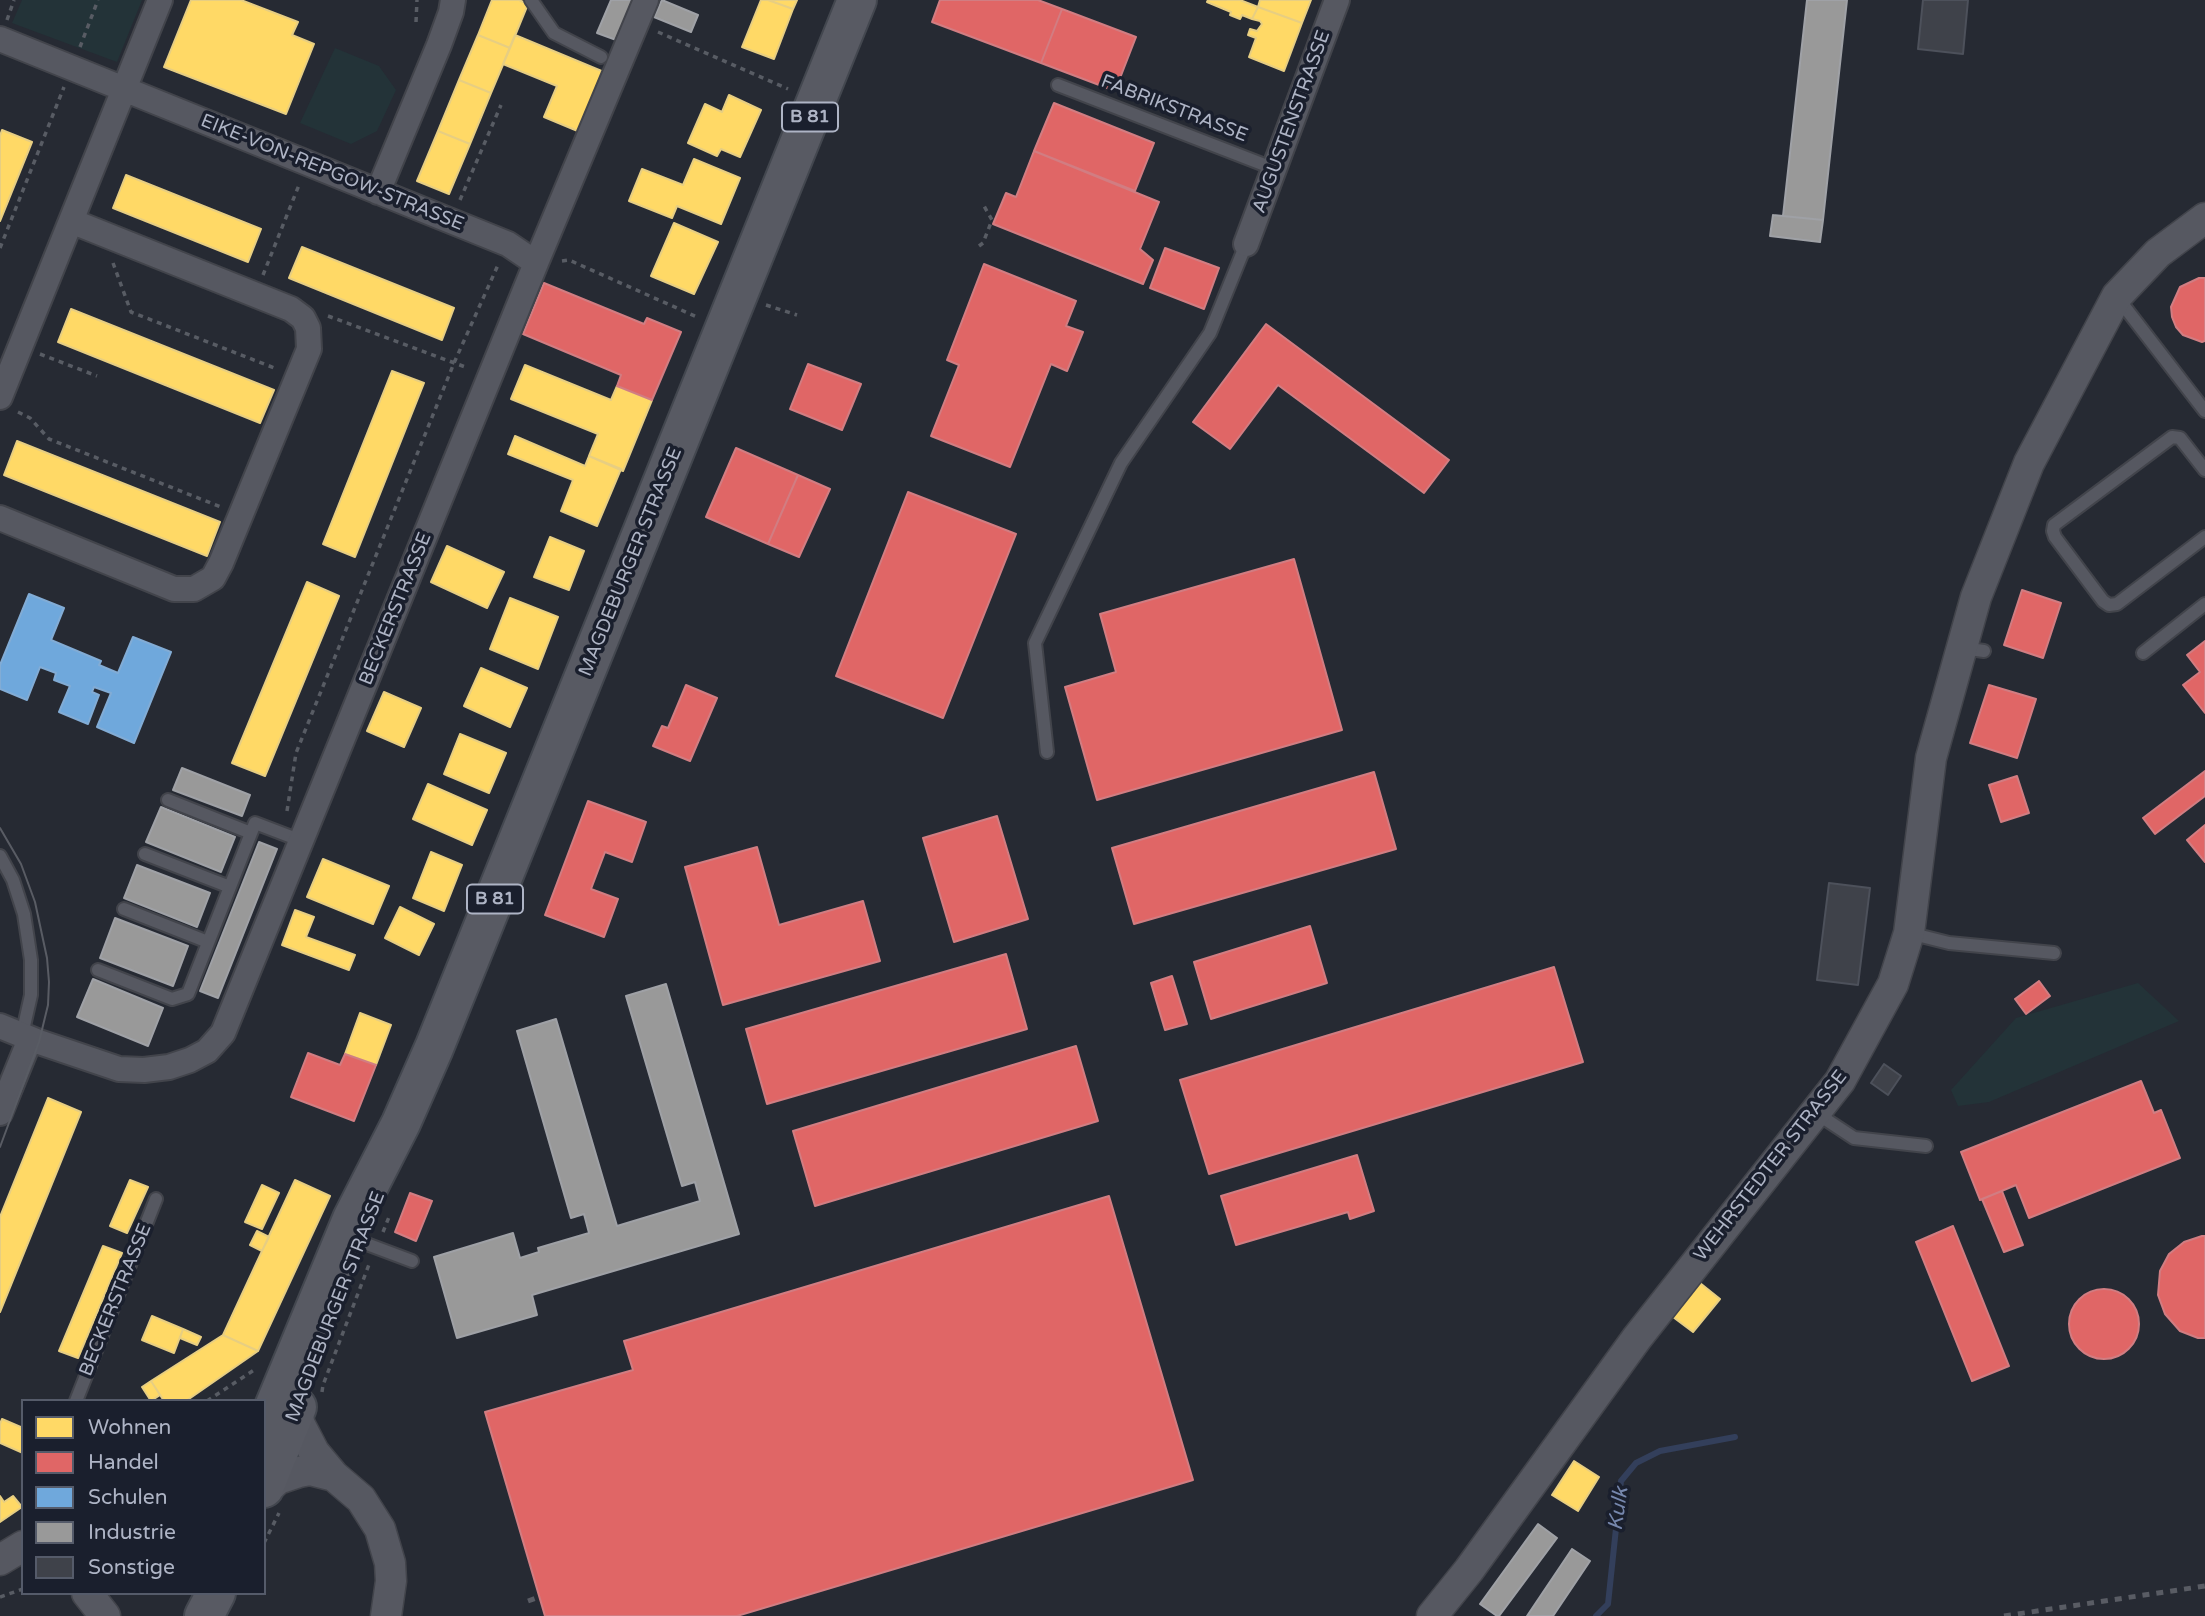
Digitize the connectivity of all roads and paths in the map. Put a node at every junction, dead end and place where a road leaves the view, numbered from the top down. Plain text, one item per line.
1 (98, 0) edge
2 (160, 0) edge
3 (417, 0) edge
4 (453, 0) edge
5 (531, 0) edge
6 (857, 0) edge
7 (1337, 0) edge
8 (641, 11) edge
9 (416, 22) dead end
10 (0, 39) edge
11 (601, 57) dead end
12 (71, 68) junction
13 (1058, 85) dead end
14 (124, 88) junction
15 (816, 101) junction
16 (501, 105) dead end
17 (308, 164) junction
18 (1275, 169) junction
19 (378, 192) junction
20 (984, 206) dead end
21 (2205, 218) edge
22 (71, 221) junction
23 (450, 221) junction
24 (114, 240) junction
25 (508, 244) junction
26 (1246, 244) joint
27 (979, 246) dead end
28 (0, 248) edge
29 (536, 263) junction
30 (256, 294) junction
31 (2117, 296) junction
32 (756, 301) dead end
33 (797, 315) dead end
34 (303, 318) junction
35 (703, 320) dead end
36 (20, 346) junction
37 (454, 363) junction
38 (97, 376) dead end
39 (490, 376) junction
40 (296, 378) junction
41 (5, 403) edge
42 (2205, 411) edge
43 (2205, 470) edge
44 (240, 515) junction
45 (0, 518) edge
46 (2205, 537) edge
47 (2205, 604) edge
48 (2143, 653) dead end
49 (1047, 752) dead end
50 (168, 800) dead end
51 (251, 833) junction
52 (293, 838) junction
53 (145, 854) dead end
54 (0, 856) edge
55 (230, 887) junction
56 (124, 909) dead end
57 (1909, 933) junction
58 (208, 942) junction
59 (2054, 953) dead end
60 (98, 970) dead end
61 (23, 1035) edge
62 (0, 1113) edge
63 (1815, 1113) junction
64 (401, 1123) junction
65 (1926, 1146) dead end
66 (156, 1199) dead end
67 (364, 1243) junction
68 (412, 1261) dead end
69 (260, 1366) dead end
70 (77, 1399) edge
71 (210, 1399) edge
72 (273, 1425) edge
73 (266, 1476) edge
74 (334, 1476) junction
75 (266, 1488) edge
76 (21, 1547) edge
77 (0, 1560) edge
78 (21, 1590) edge
79 (89, 1595) edge
80 (202, 1595) edge
81 (215, 1595) edge
82 (0, 1597) edge
83 (105, 1616) edge
84 (197, 1616) edge
85 (204, 1616) edge
86 (386, 1616) edge
87 (1432, 1616) edge

1 - 12 path
2 - 14 street
3 - 9 path
4 - 19 street
5 - 11 lane
6 - 15 main road, MAGDEBURGER STRASSE / B 81
7 - 18 street, AUGUSTENSTRASSE
8 - 15 path
8 - 29 street, BECKERSTRASSE
10 - 12 street, EIKE-VON-REPGOW-STRASSE
12 - 14 street, EIKE-VON-REPGOW-STRASSE
12 - 28 path
13 - 18 lane, FABRIKSTRASSE
14 - 17 street, EIKE-VON-REPGOW-STRASSE
14 - 22 street
15 - 64 main road, MAGDEBURGER STRASSE / B 81
16 - 23 path
17 - 19 street, EIKE-VON-REPGOW-STRASSE
17 - 30 path
18 - 26 street, AUGUSTENSTRASSE
19 - 23 street, EIKE-VON-REPGOW-STRASSE
20 - 27 path
21 - 31 street, WEHRSTEDTER STRASSE
22 - 24 street
22 - 36 street
23 - 25 street, EIKE-VON-REPGOW-STRASSE
24 - 30 street
24 - 40 path
25 - 29 street, EIKE-VON-REPGOW-STRASSE
25 - 37 path
26 - 49 lane
29 - 35 path
29 - 39 street, BECKERSTRASSE
30 - 34 street
31 - 42 lane
31 - 57 street, WEHRSTEDTER STRASSE
32 - 33 path
34 - 37 path
34 - 40 street
36 - 38 path
36 - 41 street
37 - 39 path
37 - 52 path
39 - 52 street, BECKERSTRASSE
40 - 44 street
41 - 44 path
43 - 46 lane
44 - 45 street
47 - 48 lane
50 - 51 lane
51 - 52 lane
51 - 55 lane
52 - 61 street, BECKERSTRASSE
53 - 55 lane
54 - 61 lane
55 - 58 lane
56 - 58 lane
57 - 59 lane
57 - 63 street, WEHRSTEDTER STRASSE
58 - 60 lane
61 - 62 street
63 - 65 lane
63 - 87 street, WEHRSTEDTER STRASSE
64 - 67 main road, MAGDEBURGER STRASSE / B 81
64 - 72 main road, MAGDEBURGER STRASSE / B 81
66 - 70 lane, BECKERSTRASSE
67 - 68 lane
67 - 72 main road, MAGDEBURGER STRASSE / B 81
69 - 71 path
72 - 73 main road, MAGDEBURGER STRASSE / B 81
72 - 74 street
74 - 75 street
74 - 86 street
76 - 77 street
78 - 82 path
79 - 83 street
80 - 84 main road
81 - 85 main road

